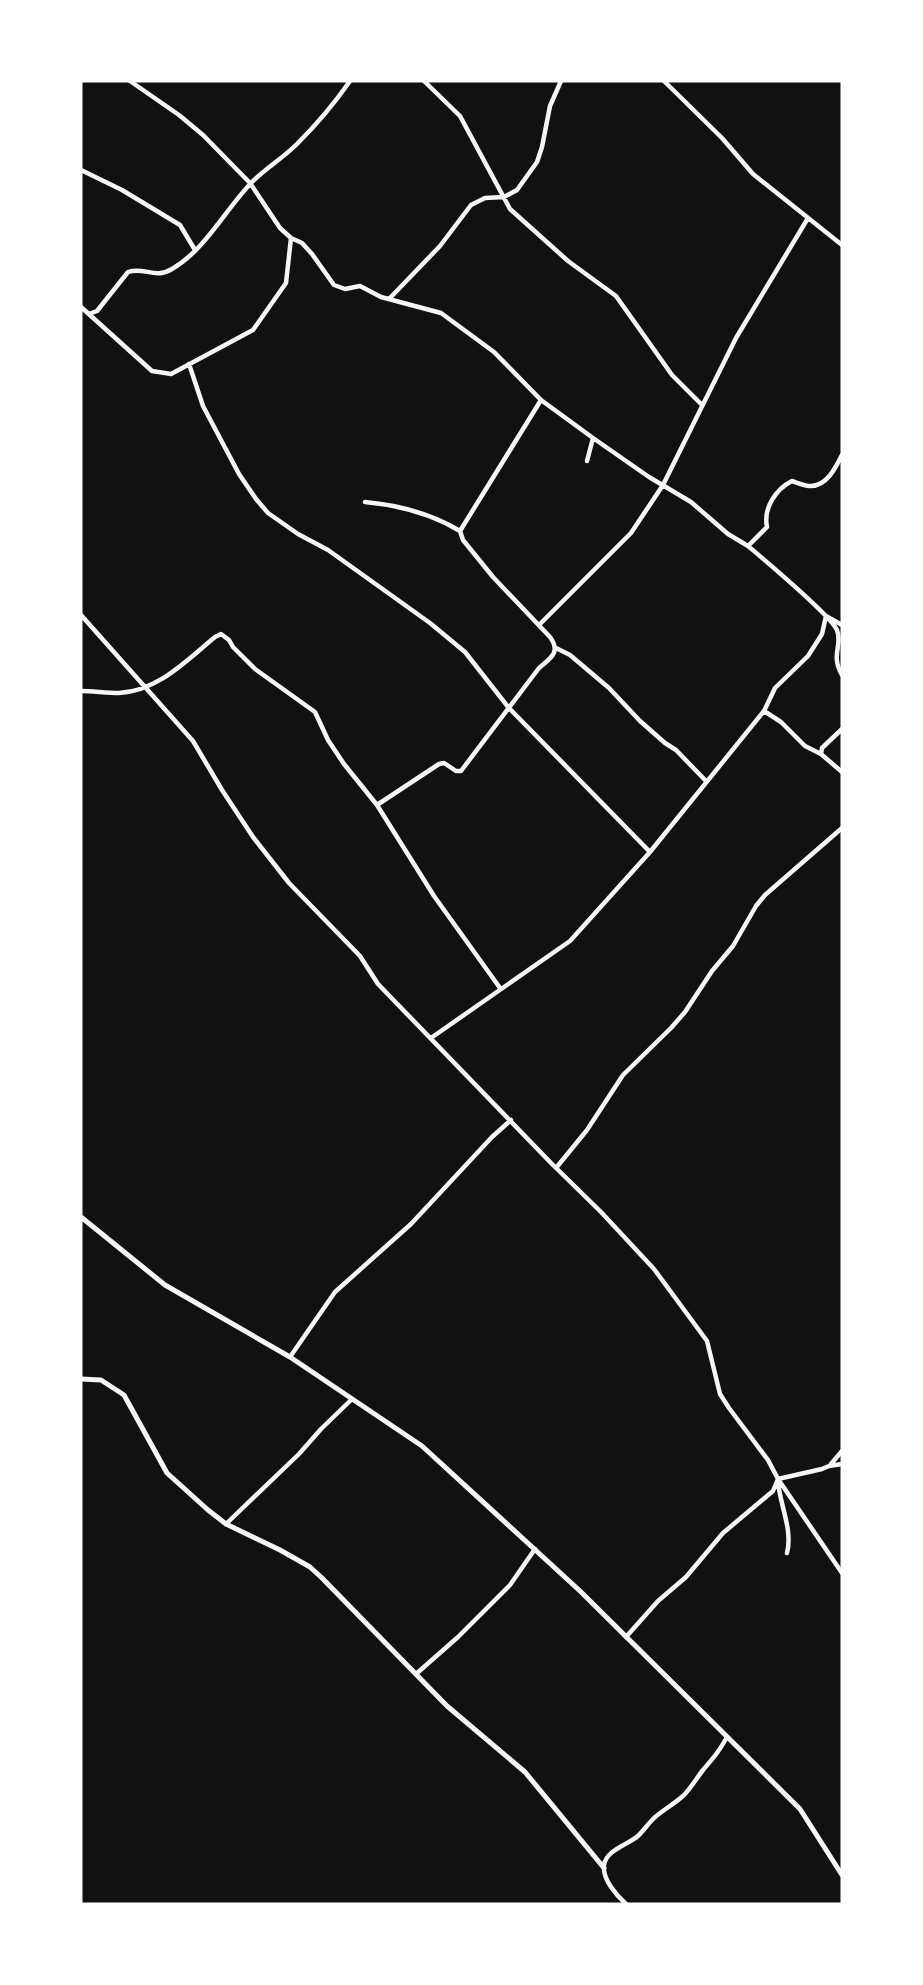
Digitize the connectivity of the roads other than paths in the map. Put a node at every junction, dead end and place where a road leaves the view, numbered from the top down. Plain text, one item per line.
1 (130, 81) edge
2 (350, 81) edge
3 (424, 81) edge
4 (561, 81) edge
5 (664, 81) edge
6 (81, 170) edge
7 (250, 183) junction
8 (504, 197) junction
9 (807, 218) junction
10 (291, 238) junction
11 (842, 246) edge
12 (195, 250) junction
13 (390, 299) junction
14 (81, 307) edge
15 (89, 314) junction
16 (189, 364) junction
17 (541, 400) junction
18 (702, 405) junction
19 (593, 438) junction
20 (842, 455) edge
21 (586, 461) dead end
22 (663, 485) junction
23 (365, 502) dead end
24 (460, 531) junction
25 (748, 546) junction
26 (81, 615) edge
27 (826, 616) junction
28 (539, 625) junction
29 (842, 625) edge
30 (556, 648) junction
31 (842, 675) edge
32 (145, 688) junction
33 (81, 691) edge
34 (509, 708) junction
35 (764, 711) junction
36 (842, 729) edge
37 (821, 754) junction
38 (842, 771) edge
39 (706, 781) junction
40 (377, 805) junction
41 (842, 828) edge
42 (650, 852) junction
43 (500, 988) junction
44 (431, 1038) junction
45 (511, 1120) junction
46 (556, 1168) junction
47 (81, 1217) edge
48 (290, 1357) junction
49 (81, 1379) edge
50 (351, 1400) junction
51 (842, 1451) edge
52 (842, 1464) edge
53 (829, 1466) junction
54 (778, 1479) junction
55 (226, 1524) junction
56 (535, 1549) junction
57 (787, 1553) dead end
58 (842, 1573) edge
59 (626, 1637) junction
60 (416, 1674) junction
61 (727, 1737) junction
62 (604, 1868) junction
63 (842, 1875) edge
64 (626, 1904) edge

1 - 7 street
2 - 7 street
3 - 8 street
4 - 8 street
5 - 9 street
6 - 12 street
7 - 10 street
7 - 12 street
8 - 13 street
8 - 18 street
9 - 11 street
9 - 18 street
10 - 13 street
10 - 16 street
12 - 15 street
13 - 17 street
14 - 15 street
15 - 16 street
16 - 34 street
17 - 19 street
17 - 24 street
18 - 22 street
19 - 21 street
19 - 22 street
20 - 25 street
22 - 25 street
22 - 28 street
23 - 24 street
24 - 28 street
25 - 27 street
26 - 32 street
27 - 29 street
27 - 31 street
27 - 35 street
28 - 30 street
30 - 34 street
30 - 39 street
32 - 33 street
32 - 40 street
32 - 44 street
34 - 40 street
34 - 42 street
35 - 37 street
35 - 39 street
36 - 37 street
37 - 38 street
39 - 42 street
40 - 43 street
41 - 46 street
42 - 43 street
43 - 44 street
44 - 45 street
45 - 46 street
45 - 48 street
46 - 54 street
47 - 48 street
48 - 50 street
49 - 55 street
50 - 55 street
50 - 56 street
51 - 53 street
52 - 53 street
53 - 54 street
54 - 57 street
54 - 58 street
54 - 59 street
55 - 60 street
56 - 59 street
56 - 60 street
59 - 61 street
60 - 62 street
61 - 62 street
61 - 63 street
62 - 64 street

